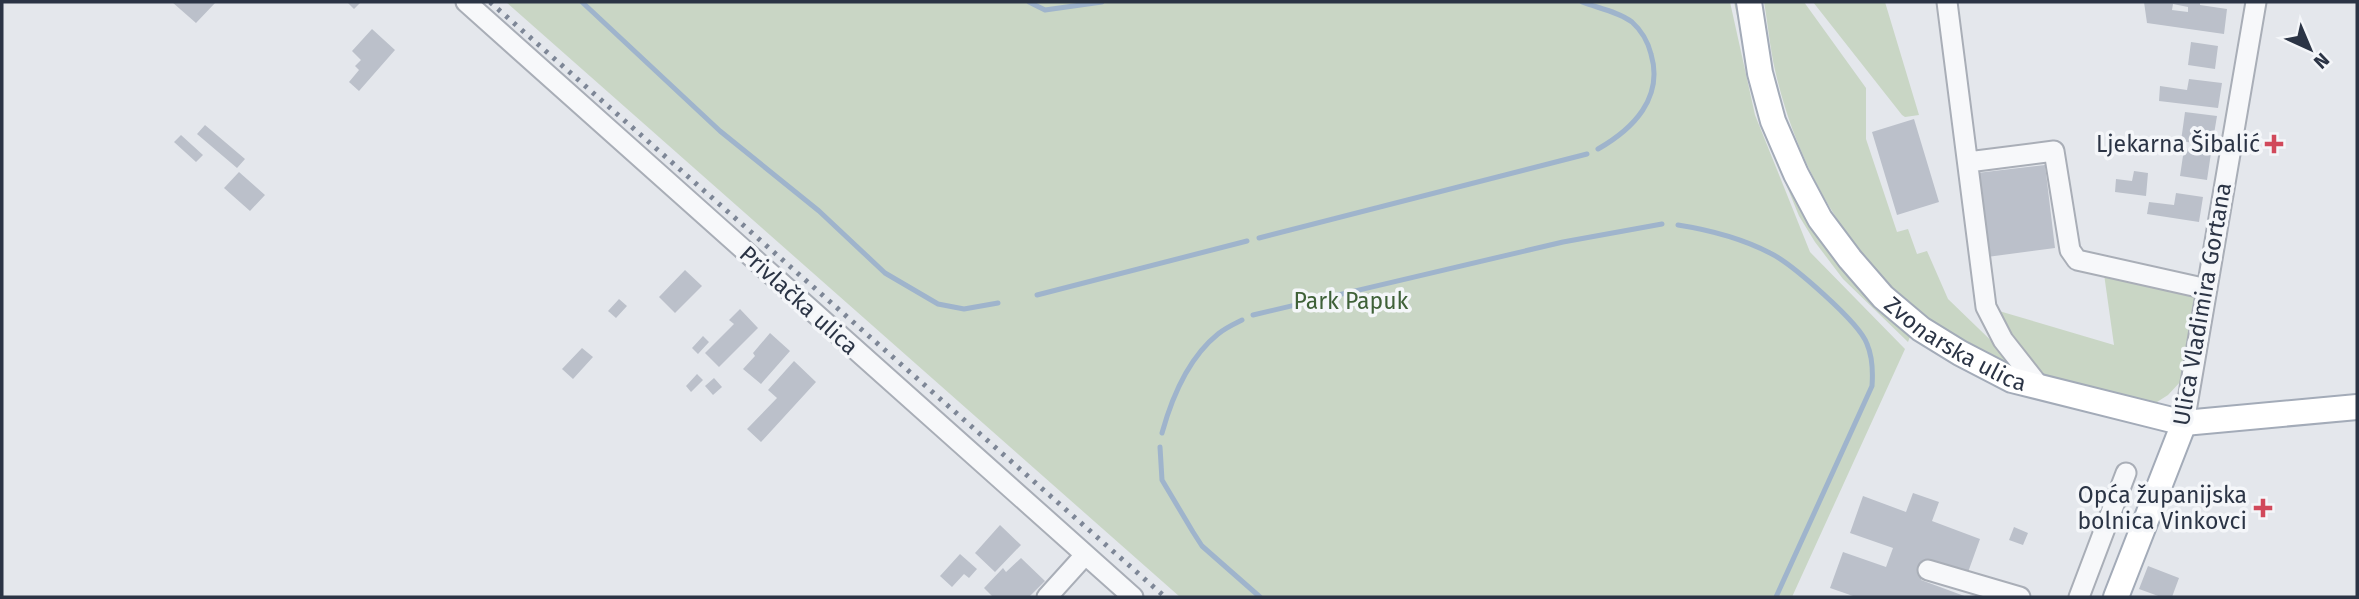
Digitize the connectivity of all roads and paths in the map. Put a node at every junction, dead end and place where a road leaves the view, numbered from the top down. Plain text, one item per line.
1 (466, 2) edge
2 (1749, 2) edge
3 (1947, 2) edge
4 (2256, 2) edge
5 (1968, 162) junction
6 (2207, 289) junction
7 (2040, 387) junction
8 (2357, 407) edge
9 (2184, 422) junction
10 (2126, 473) dead end
11 (1085, 555) junction
12 (1928, 570) dead end
13 (1047, 597) edge
14 (1133, 597) edge
15 (2020, 597) edge
16 (2078, 597) edge
17 (2116, 597) edge

1 - 11 street, Privlačka ulica
2 - 7 main road, Zvonarska ulica
3 - 5 street
4 - 6 street, Ulica Vladimira Gortana
5 - 6 street
5 - 7 street
6 - 9 street, Ulica Vladimira Gortana
7 - 9 main road, Zvonarska ulica
8 - 9 main road, Zvonarska ulica
9 - 17 main road, Ulica Vladimira Gortana
10 - 16 street
11 - 13 street
11 - 14 street, Privlačka ulica
12 - 15 street

